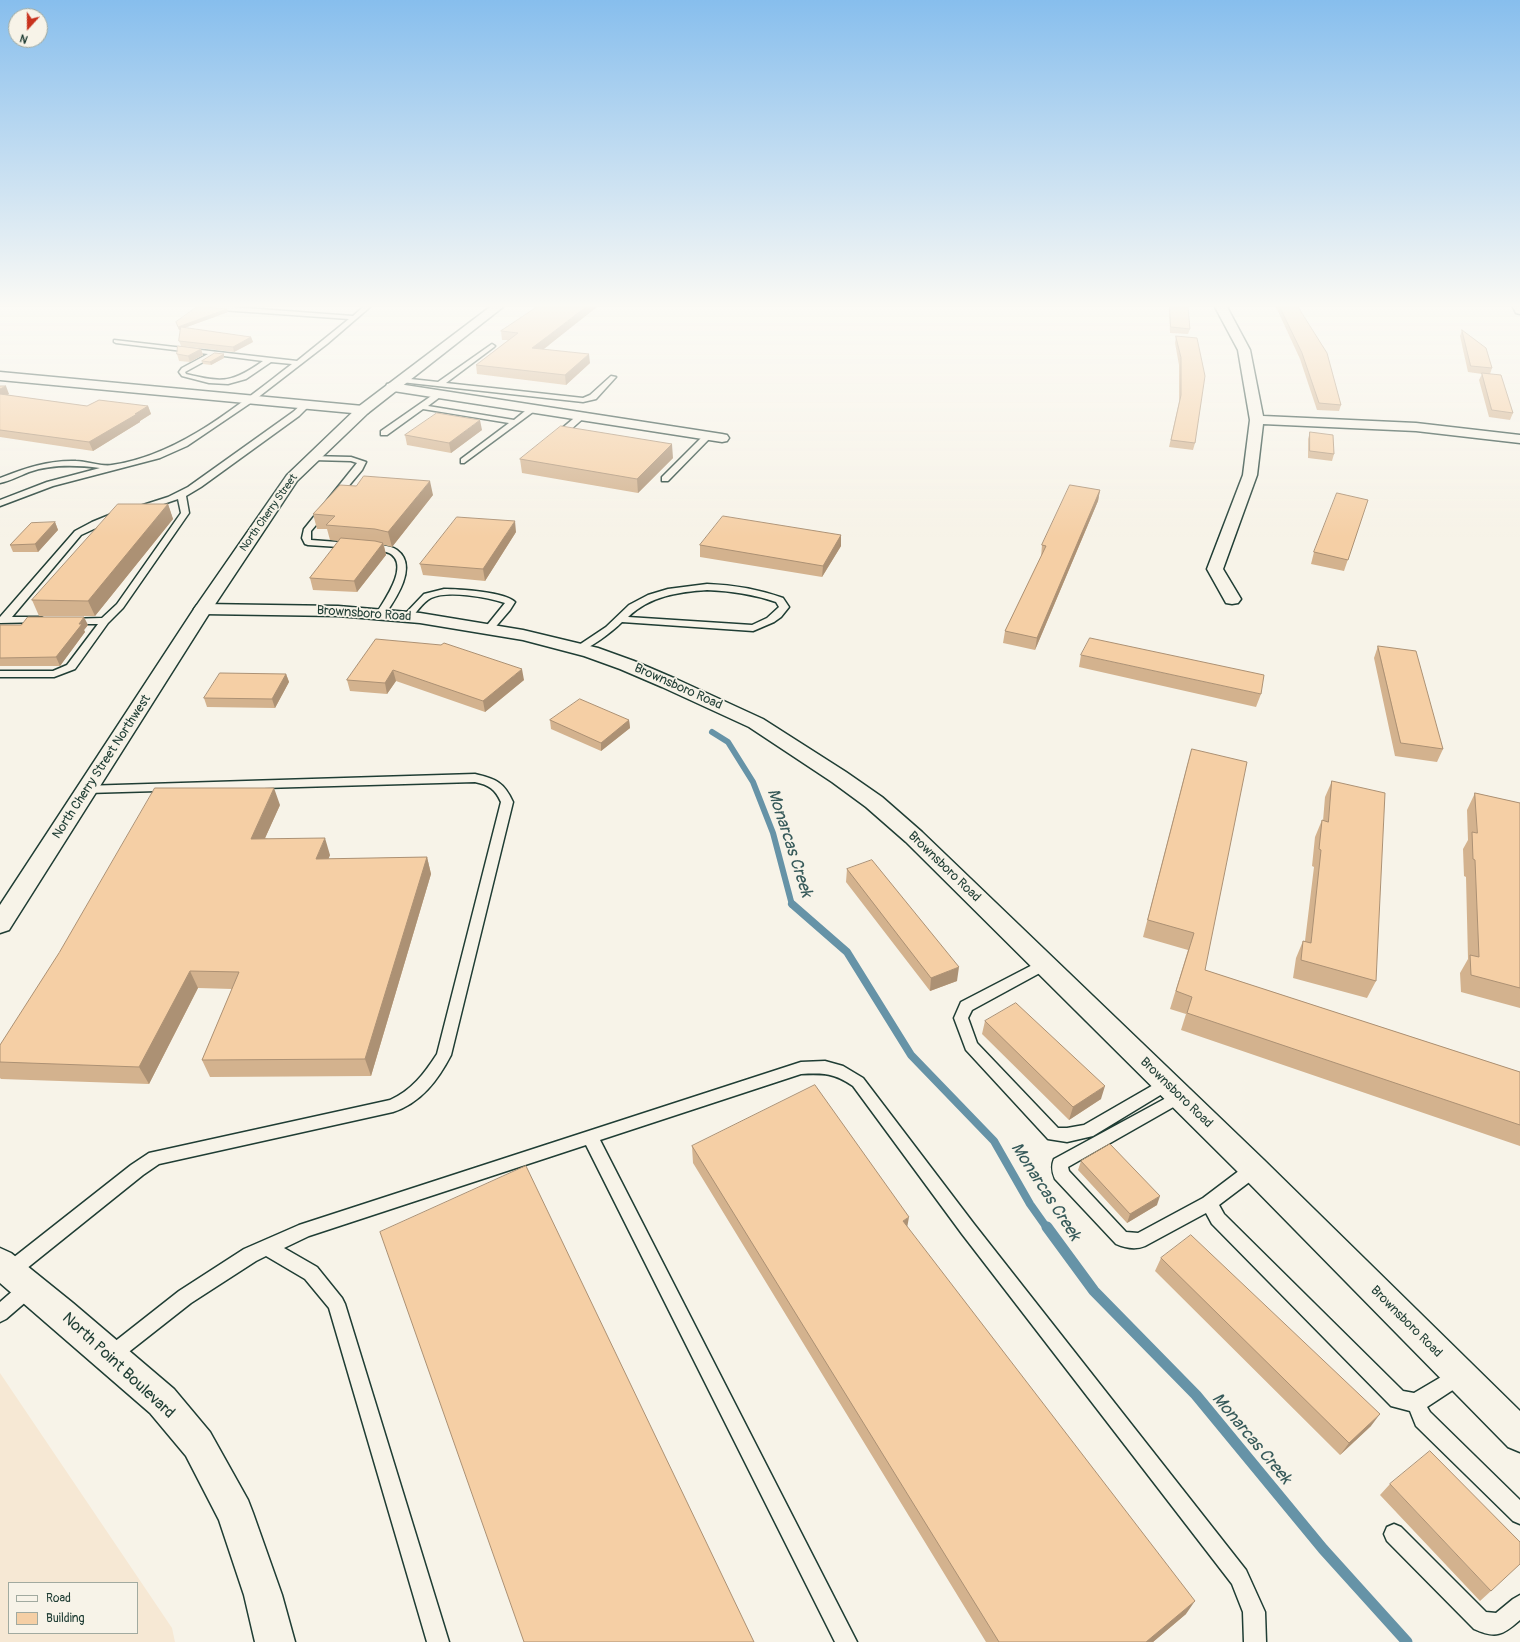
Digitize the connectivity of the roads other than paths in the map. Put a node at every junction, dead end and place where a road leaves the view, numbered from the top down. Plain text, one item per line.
1 (396, 383) edge
2 (79, 384) edge
3 (271, 384) edge
4 (401, 384) edge
5 (446, 384) edge
6 (606, 384) edge
7 (1251, 384) edge
8 (440, 389) junction
9 (250, 400) junction
10 (306, 405) junction
11 (422, 407) junction
12 (533, 409) junction
13 (363, 410) junction
14 (582, 416) junction
15 (1257, 420) junction
16 (515, 422) junction
17 (384, 433) dead end
18 (708, 436) junction
19 (722, 438) dead end
20 (1520, 439) edge
21 (548, 444) edge
22 (314, 458) junction
23 (464, 461) dead end
24 (111, 468) junction
25 (665, 479) dead end
26 (0, 481) edge
27 (182, 496) junction
28 (0, 503) edge
29 (1232, 599) dead end
30 (203, 609) junction
31 (381, 614) junction
32 (408, 616) junction
33 (621, 619) junction
34 (2, 620) edge
35 (105, 621) junction
36 (489, 629) junction
37 (578, 649) junction
38 (0, 674) edge
39 (87, 789) junction
40 (0, 924) edge
41 (1044, 964) junction
42 (1173, 1091) junction
43 (590, 1137) junction
44 (1254, 1170) junction
45 (1209, 1202) junction
46 (267, 1247) junction
47 (13, 1273) edge
48 (0, 1314) edge
49 (110, 1356) junction
50 (1460, 1376) junction
51 (1416, 1403) junction
52 (1520, 1435) edge
53 (1520, 1514) edge
54 (1394, 1534) dead end
55 (1520, 1606) edge
56 (275, 1642) edge
57 (438, 1642) edge
58 (846, 1642) edge
59 (1255, 1642) edge

1 - 13 street, North Cherry Street
2 - 9 street
3 - 9 lane
4 - 8 street
5 - 8 lane
6 - 8 lane
7 - 15 street
8 - 11 lane
8 - 12 street
9 - 10 street
9 - 24 lane
10 - 13 street
10 - 27 lane
11 - 16 lane
11 - 17 lane
12 - 14 street
12 - 16 lane
13 - 22 street, North Cherry Street
14 - 18 street
14 - 21 lane
15 - 20 street
15 - 29 street
16 - 23 lane
18 - 19 street
18 - 25 lane
22 - 30 street, North Cherry Street
22 - 31 lane
24 - 26 lane
24 - 28 lane
27 - 34 lane
27 - 35 lane
30 - 31 street, Brownsboro Road
30 - 39 street, North Cherry Street Northwest
31 - 32 street, Brownsboro Road
32 - 36 street, Brownsboro Road
32 - 36 lane
33 - 33 lane
33 - 37 lane
34 - 35 lane
35 - 38 lane
36 - 37 street, Brownsboro Road
37 - 41 street, Brownsboro Road
39 - 40 street, North Cherry Street Northwest
39 - 47 lane
41 - 42 street, Brownsboro Road
41 - 42 lane
42 - 44 street, Brownsboro Road
42 - 45 lane
43 - 46 lane
43 - 58 lane
43 - 59 lane
44 - 45 lane
44 - 50 street, Brownsboro Road
45 - 51 lane
46 - 49 lane
46 - 57 lane
47 - 48 lane
47 - 49 street, North Point Boulevard
49 - 56 street, North Point Boulevard
50 - 51 lane
50 - 52 street, Brownsboro Road
51 - 53 lane
54 - 55 lane

